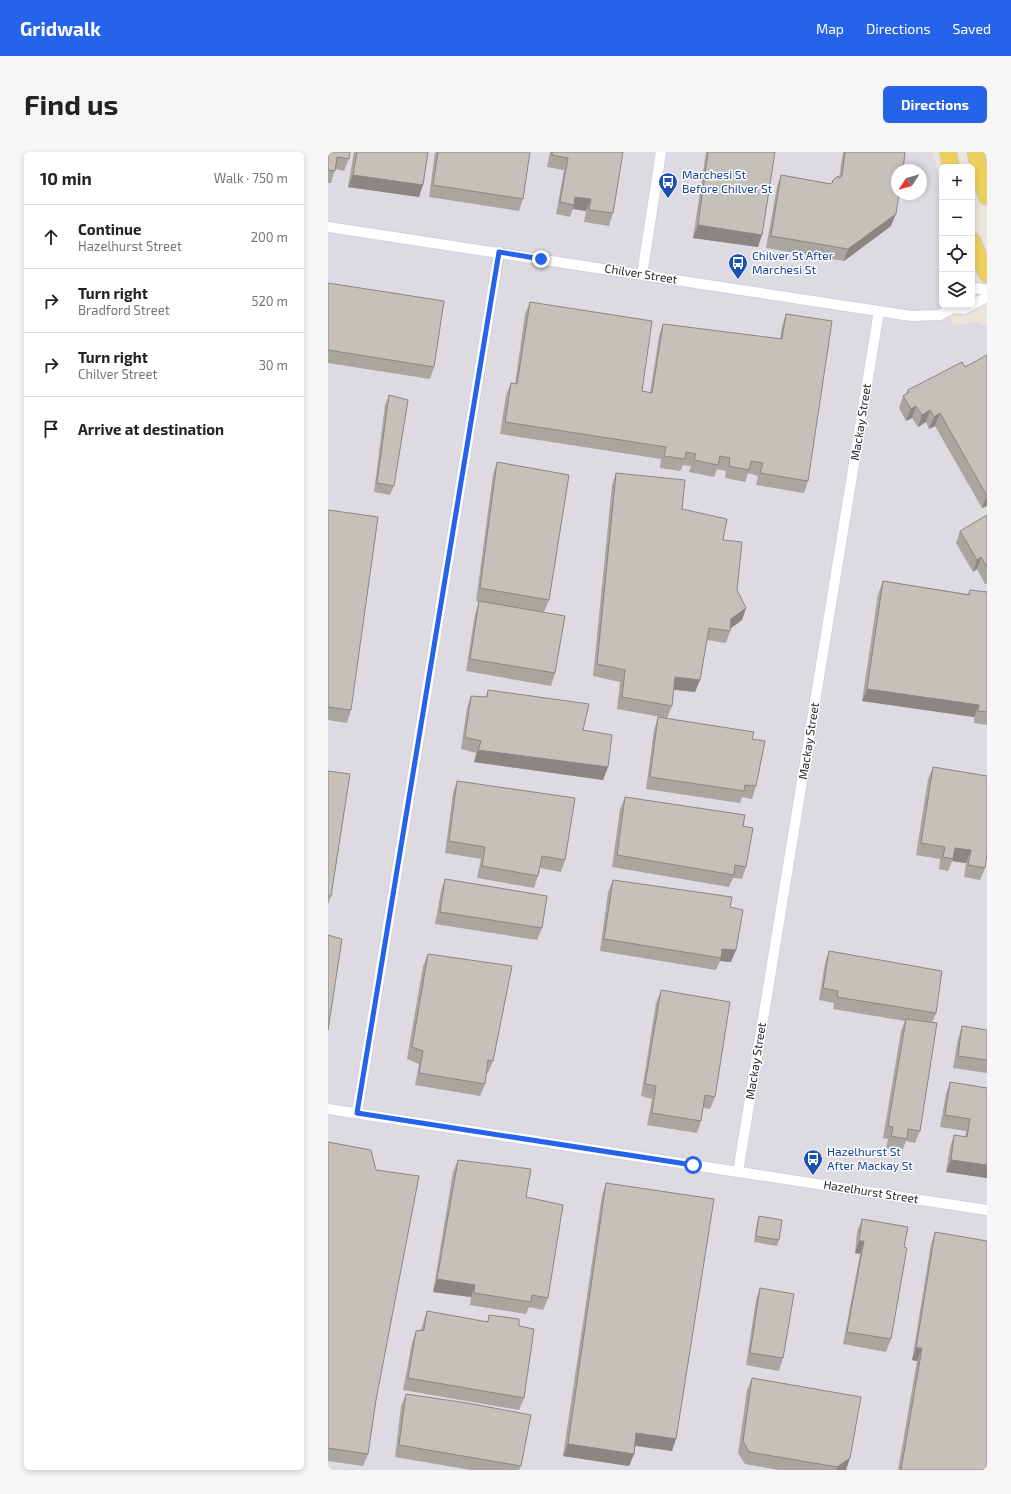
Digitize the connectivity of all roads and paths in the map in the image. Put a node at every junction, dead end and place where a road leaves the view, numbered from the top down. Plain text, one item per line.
1 (661, 152) edge
2 (948, 152) edge
3 (976, 152) edge
4 (950, 164) edge
5 (987, 197) edge
6 (328, 227) edge
7 (975, 248) edge
8 (499, 252) junction
9 (987, 274) edge
10 (642, 275) junction
11 (975, 289) edge
12 (987, 290) edge
13 (987, 297) edge
14 (975, 303) edge
15 (952, 308) edge
16 (879, 311) junction
17 (328, 1109) edge
18 (357, 1113) junction
19 (738, 1172) junction
20 (987, 1210) edge

1 - 10 street
2 - 4 main road
3 - 5 main road
6 - 8 street, Chilver Street
7 - 9 main road
8 - 10 street, Chilver Street
8 - 18 street
10 - 16 street, Chilver Street
11 - 12 street
13 - 14 street, Chilver Street
15 - 16 street, Chilver Street
16 - 19 street, Mackay Street
17 - 18 street, Hazelhurst Street
18 - 19 street, Hazelhurst Street
19 - 20 street, Hazelhurst Street

